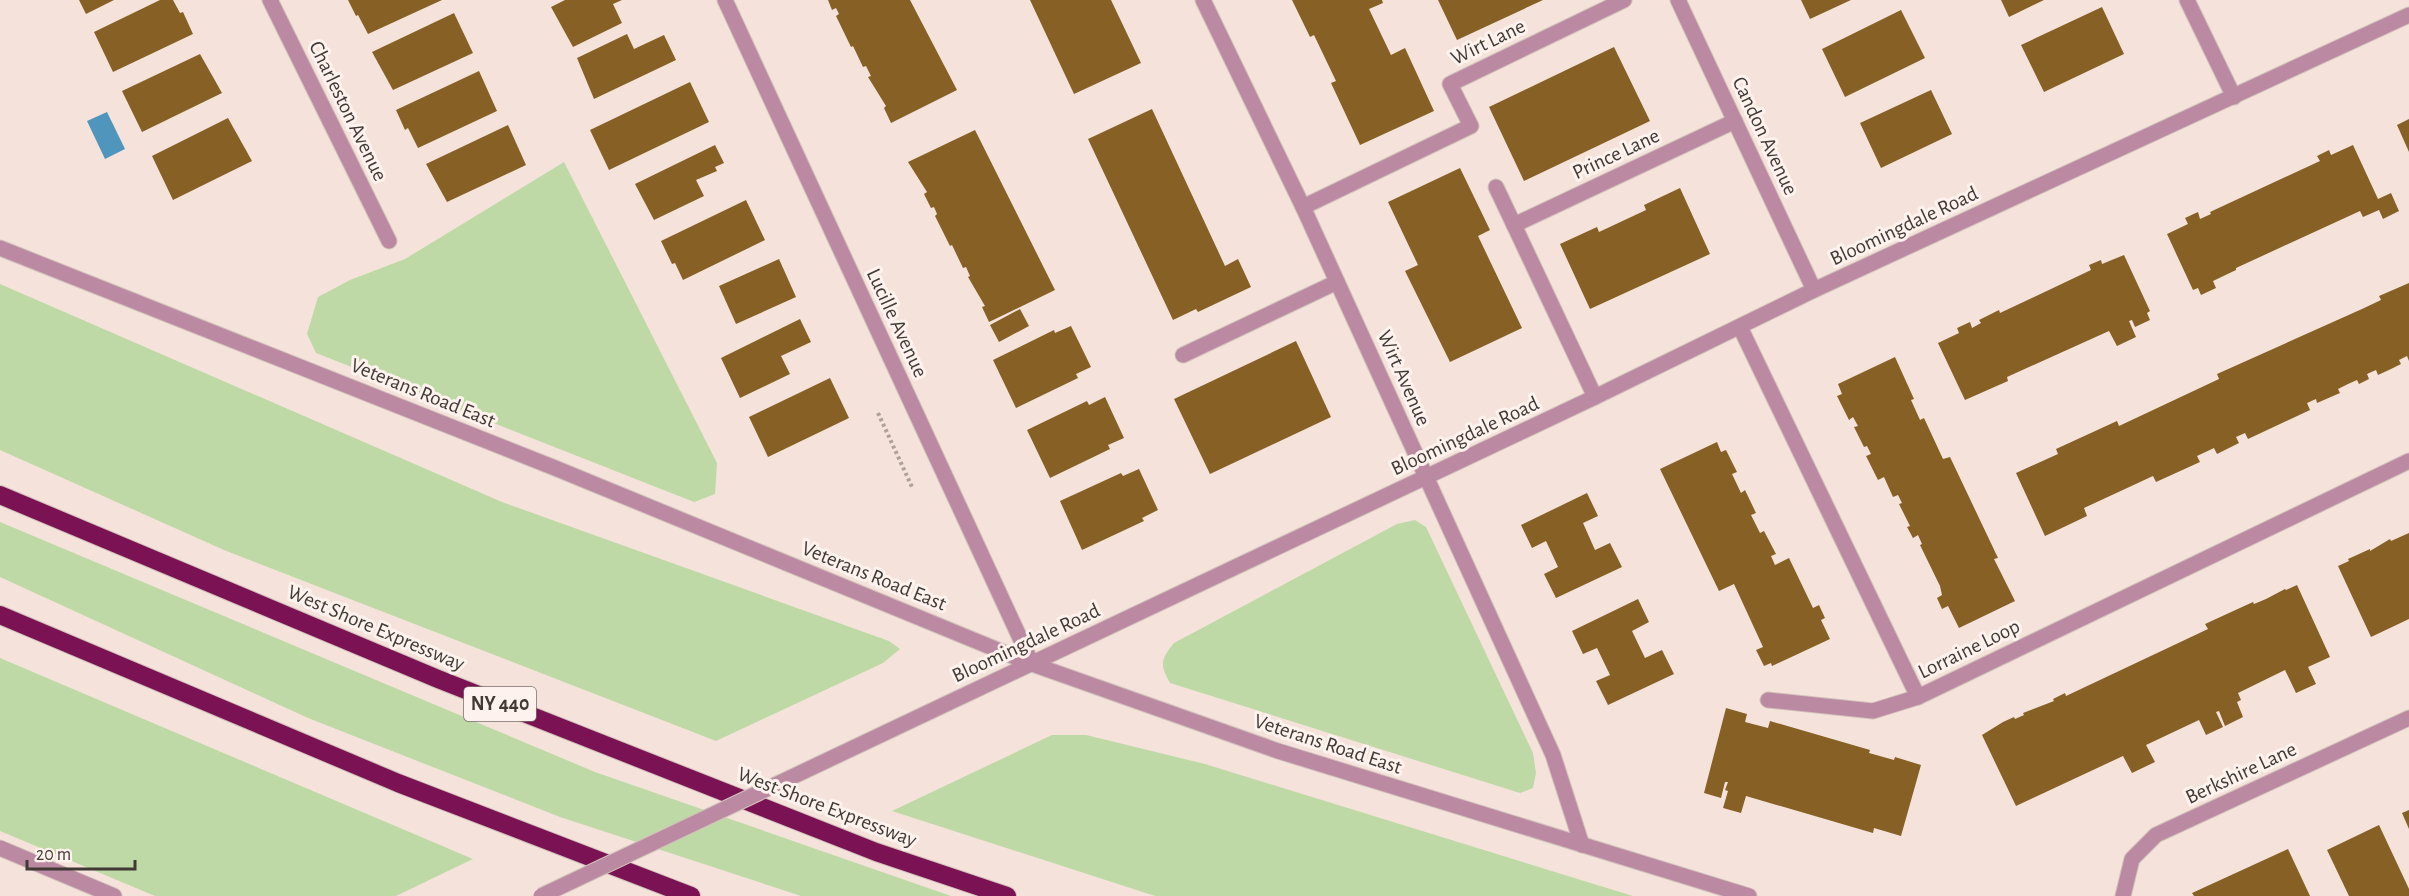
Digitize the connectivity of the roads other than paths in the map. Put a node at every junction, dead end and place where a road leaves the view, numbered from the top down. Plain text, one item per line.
1 (270, 0) edge
2 (725, 0) edge
3 (1203, 0) edge
4 (1624, 0) edge
5 (1678, 0) edge
6 (2187, 0) edge
7 (2409, 15) edge
8 (2234, 97) junction
9 (1735, 121) junction
10 (1496, 187) dead end
11 (1303, 207) junction
12 (1514, 225) junction
13 (389, 242) dead end
14 (0, 248) edge
15 (1337, 282) junction
16 (1814, 290) junction
17 (1740, 327) junction
18 (1184, 355) dead end
19 (1595, 398) junction
20 (2409, 461) edge
21 (1426, 478) junction
22 (0, 495) edge
23 (0, 615) edge
24 (1032, 664) junction
25 (1918, 697) junction
26 (1768, 699) dead end
27 (2409, 718) edge
28 (1582, 845) junction
29 (0, 848) edge
30 (114, 896) edge
31 (541, 896) edge
32 (692, 896) edge
33 (1007, 896) edge
34 (1749, 896) edge
35 (2123, 896) edge

1 - 13 street, Charleston Avenue
2 - 24 street, Lucille Avenue
3 - 11 street, Wirt Avenue
4 - 11 street, Wirt Lane
5 - 9 street, Candon Avenue
6 - 8 street
7 - 8 street, Bloomingdale Road
8 - 16 street, Bloomingdale Road
9 - 12 street, Prince Lane
9 - 16 street, Candon Avenue
10 - 12 street
11 - 15 street, Wirt Avenue
12 - 19 street
14 - 24 street, Veterans Road East
15 - 18 street
15 - 21 street, Wirt Avenue
16 - 17 street, Bloomingdale Road
17 - 19 street, Bloomingdale Road
17 - 25 street, Lorraine Loop
19 - 21 street, Bloomingdale Road
20 - 25 street, Lorraine Loop
21 - 24 street, Bloomingdale Road
21 - 28 street, Wirt Avenue
22 - 33 highway, West Shore Expressway / NY 440
23 - 32 highway
24 - 28 street, Veterans Road East
24 - 31 street, Bloomingdale Road, bridge
25 - 26 street
27 - 35 street, Berkshire Lane
28 - 34 street, Veterans Road East
29 - 30 street

